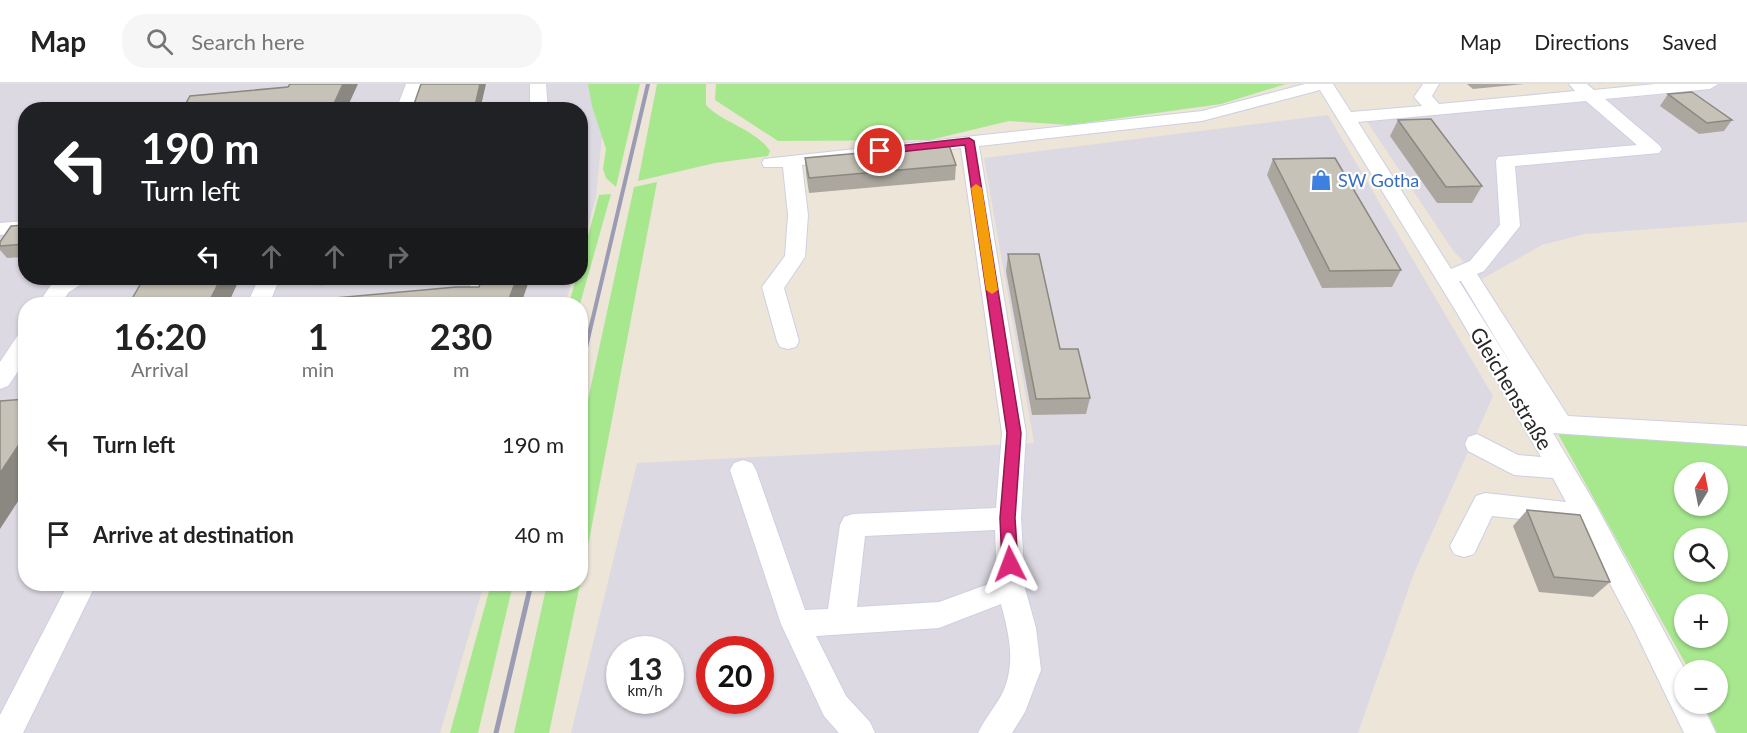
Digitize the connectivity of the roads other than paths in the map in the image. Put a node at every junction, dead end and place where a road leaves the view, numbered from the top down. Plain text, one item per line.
1 (414, 84) edge
2 (538, 84) edge
3 (1325, 84) edge
4 (1431, 84) edge
5 (1710, 84) edge
6 (1583, 89) edge
7 (408, 102) edge
8 (539, 102) edge
9 (1434, 109) junction
10 (1346, 117) junction
11 (969, 141) junction
12 (18, 228) edge
13 (0, 229) edge
14 (1456, 275) junction
15 (64, 285) edge
16 (54, 297) edge
17 (788, 341) dead end
18 (18, 353) edge
19 (0, 380) edge
20 (1534, 423) junction
21 (1560, 424) junction
22 (1747, 436) edge
23 (1477, 444) dead end
24 (1561, 468) junction
25 (743, 470) dead end
26 (1588, 515) junction
27 (1008, 518) junction
28 (1464, 546) dead end
29 (1011, 588) junction
30 (78, 591) edge
31 (841, 621) junction
32 (795, 624) junction
33 (1674, 679) edge
34 (1691, 714) edge
35 (7, 733) edge
36 (859, 733) edge
37 (994, 733) edge
38 (1700, 733) edge

1 - 7 street
2 - 8 street
3 - 10 street, Gleichenstraße
3 - 11 street
4 - 9 street
5 - 6 street
6 - 9 street
6 - 14 street
9 - 10 street
10 - 14 street, Gleichenstraße
11 - 17 street
11 - 27 street
12 - 13 street
14 - 20 street, Gleichenstraße
14 - 21 street
15 - 16 street
18 - 19 street
20 - 21 street
20 - 24 street, Gleichenstraße
21 - 22 street
23 - 24 street
24 - 26 street, Gleichenstraße
25 - 32 street
26 - 28 street
26 - 33 street, Gleichenstraße
27 - 29 street
27 - 31 street
29 - 31 street
29 - 37 street
30 - 35 street
31 - 32 street
32 - 36 street
34 - 38 street, Gleichenstraße

